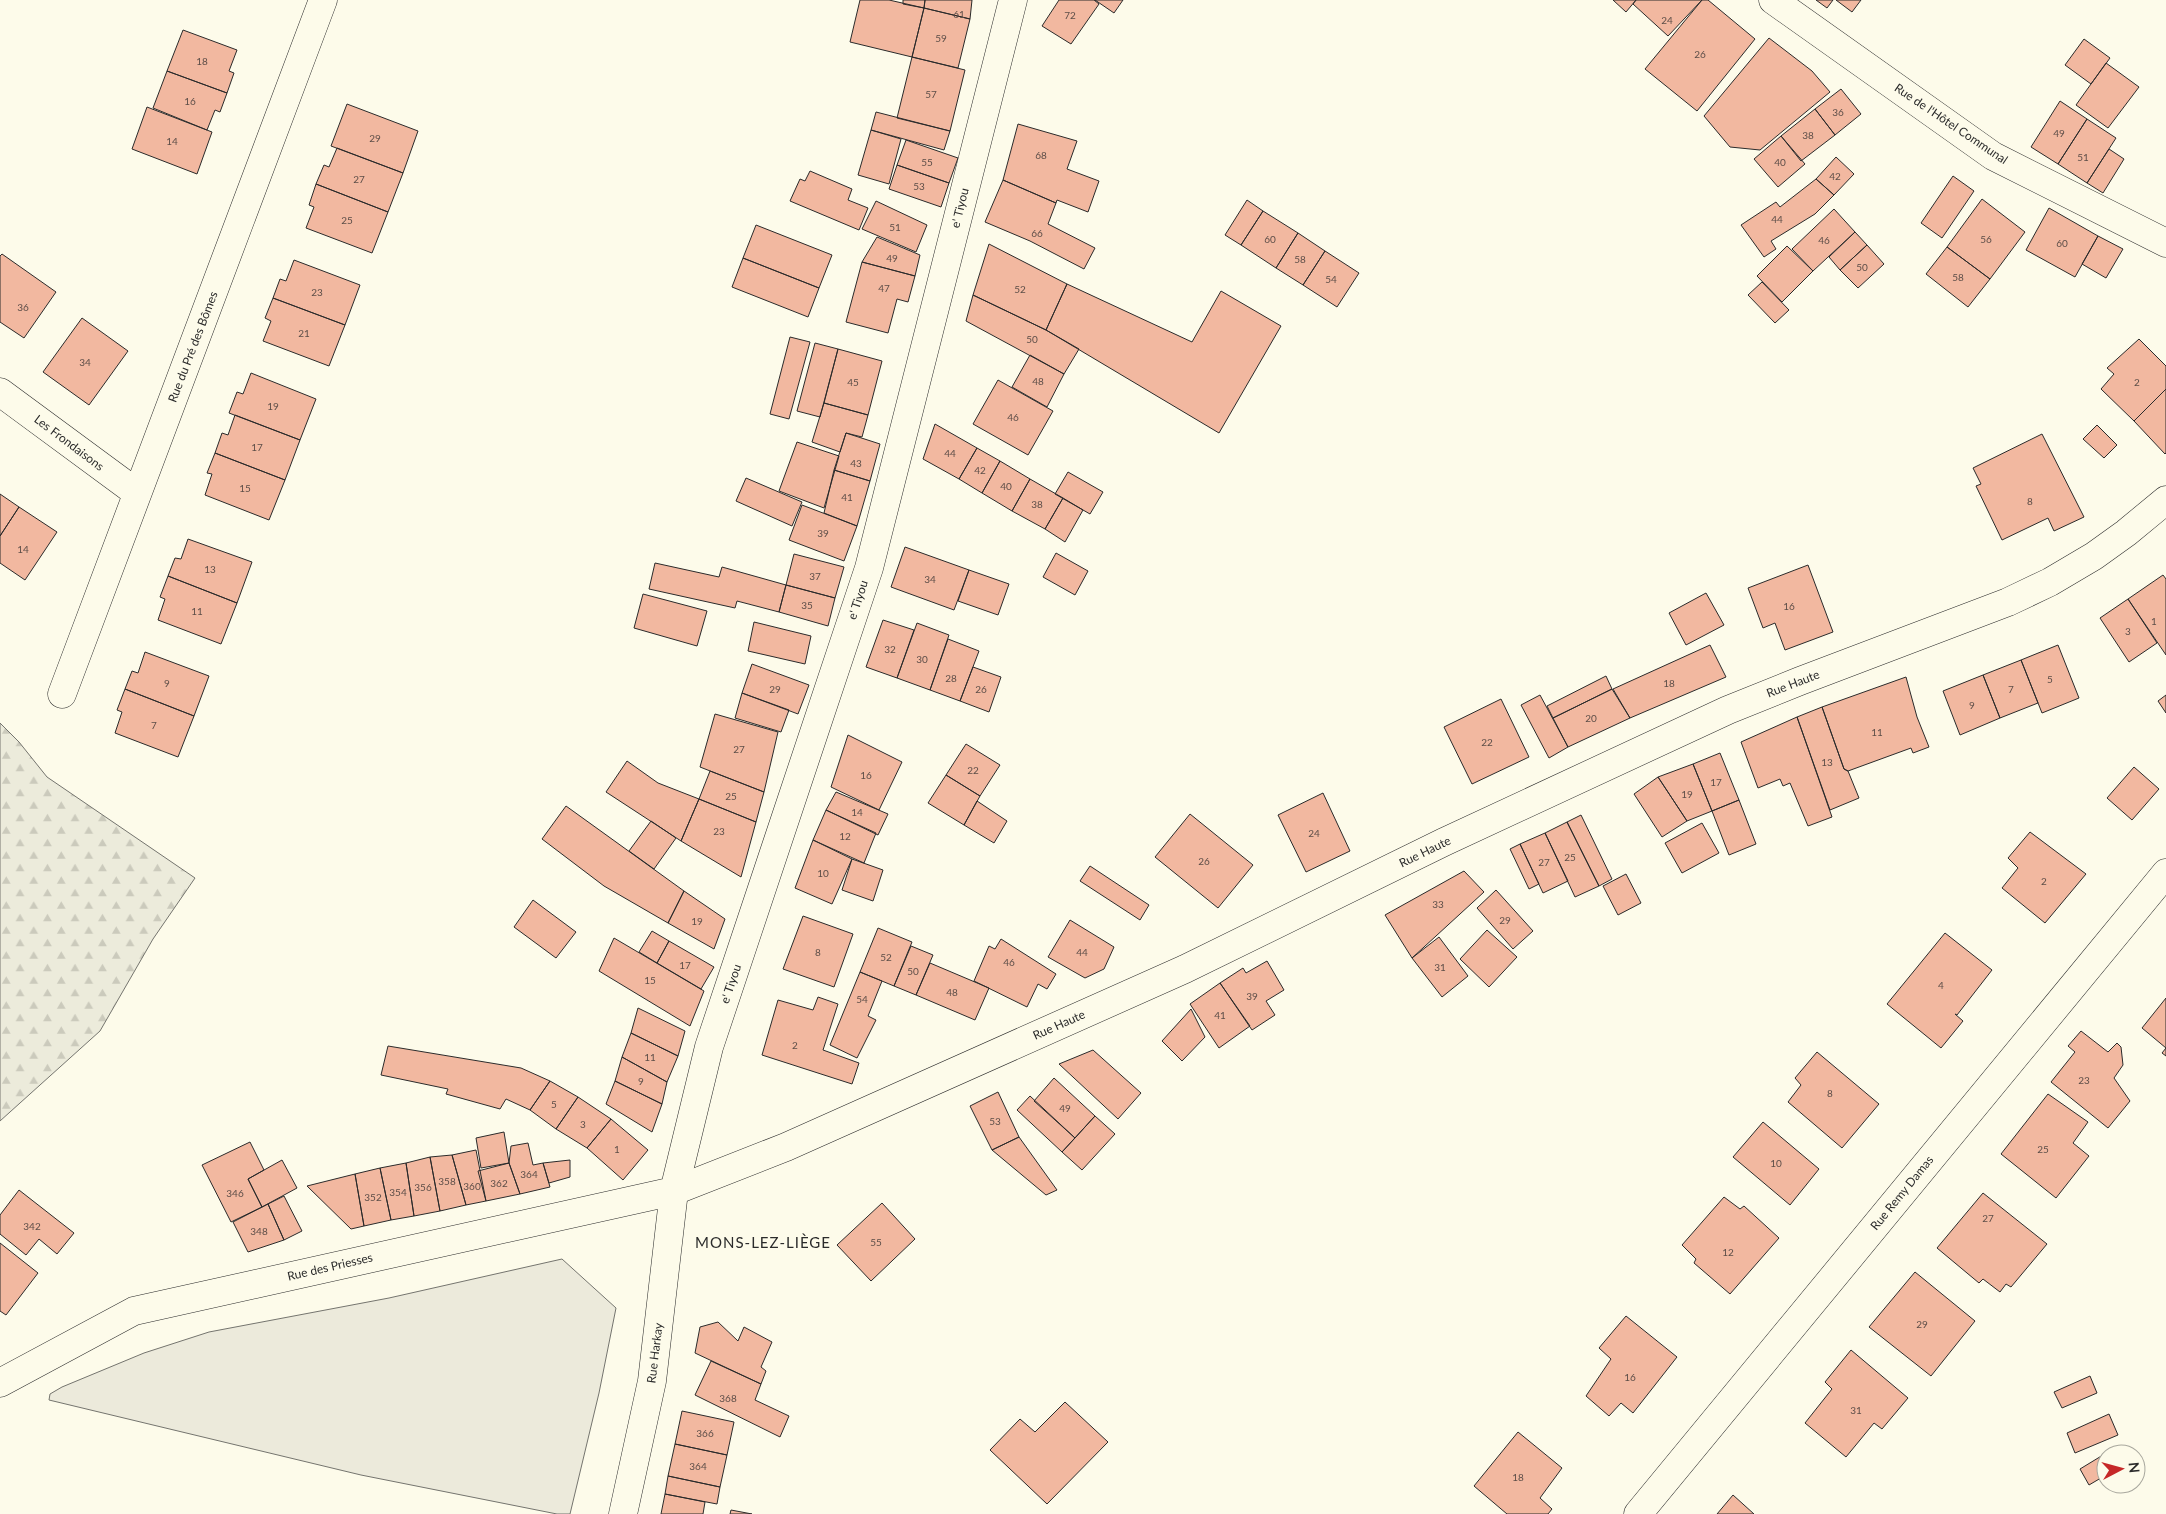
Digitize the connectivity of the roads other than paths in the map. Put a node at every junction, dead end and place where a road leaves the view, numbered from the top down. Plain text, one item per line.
1 (323, 0) edge
2 (1012, 0) edge
3 (1773, 0) edge
4 (2166, 243) edge
5 (0, 392) edge
6 (138, 494) junction
7 (2166, 500) edge
8 (62, 694) dead end
9 (2166, 873) edge
10 (674, 1191) junction
11 (0, 1383) edge
12 (624, 1514) edge
13 (1638, 1514) edge

1 - 6 street, Rue du Pré des Bômes
2 - 10 street, e' Tiyou
3 - 4 street, Rue de l'Hôtel Communal
5 - 6 street, Les Frondaisons
6 - 8 street, Rue du Pré des Bômes
7 - 10 street, Rue Haute
9 - 13 street, Rue Remy Damas
10 - 11 street, Rue des Priesses
10 - 12 street, Rue Harkay

